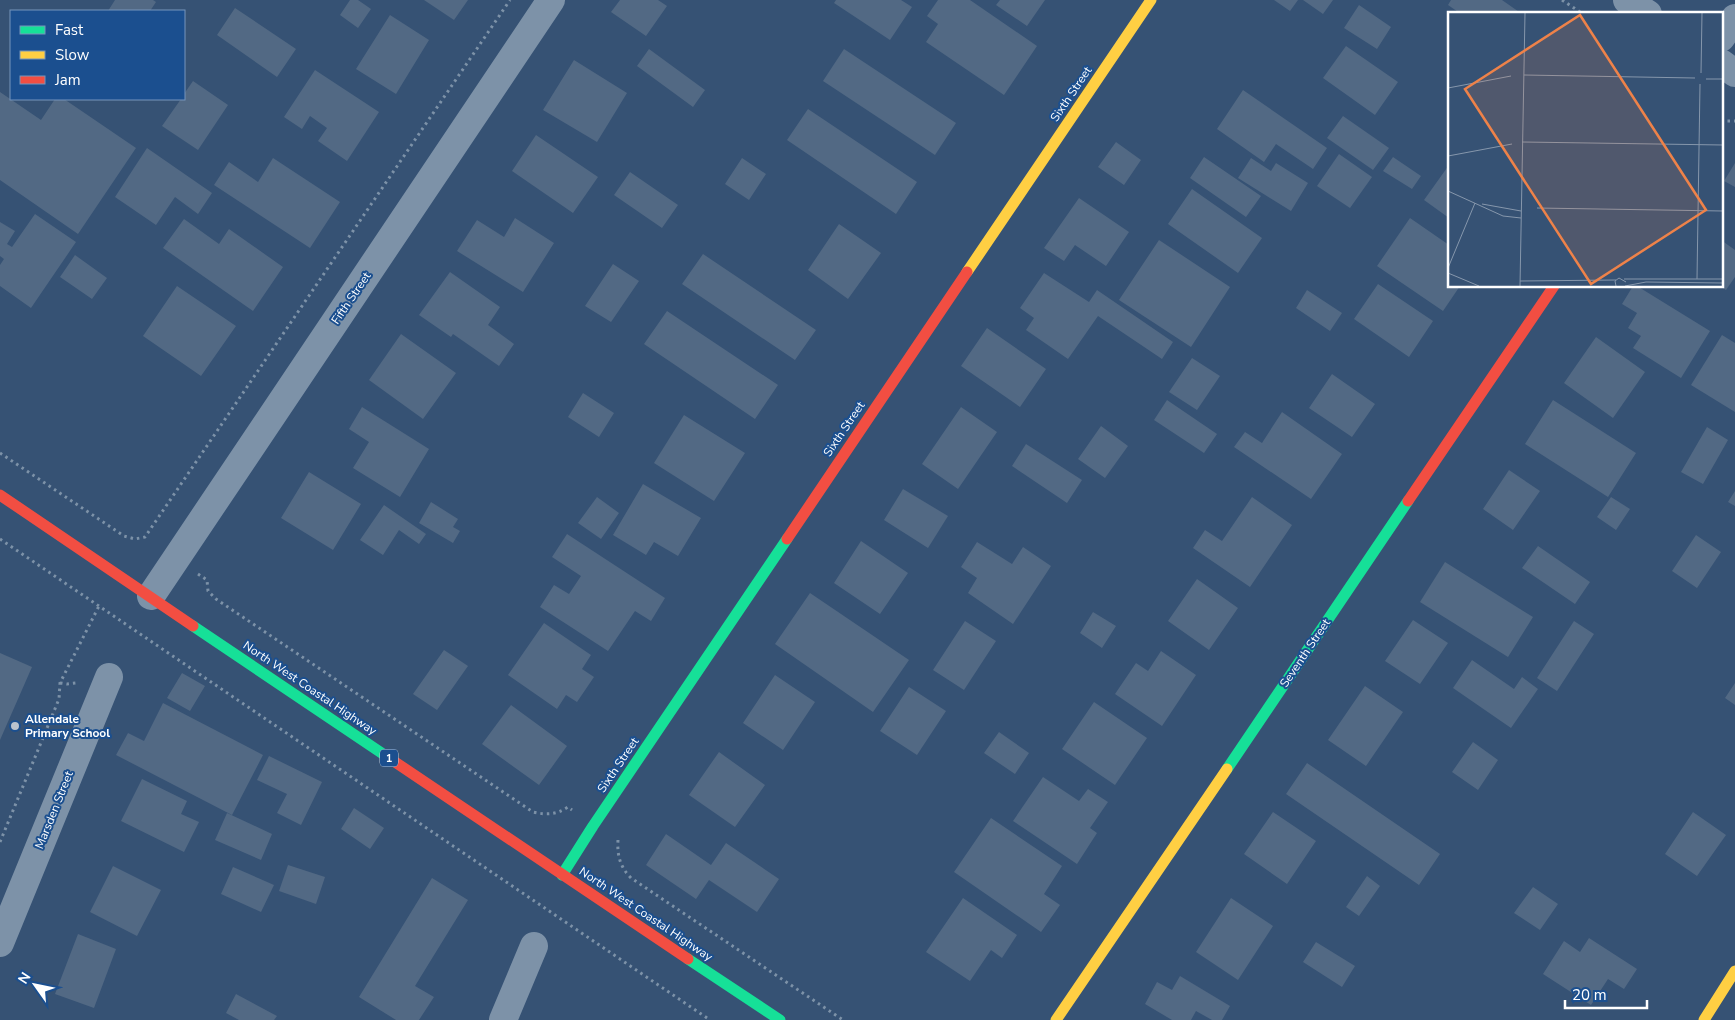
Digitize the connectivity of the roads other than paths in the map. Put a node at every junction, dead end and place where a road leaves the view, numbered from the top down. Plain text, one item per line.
1 (551, 0) edge
2 (1151, 0) edge
3 (1627, 0) edge
4 (1645, 12) edge
5 (1735, 18) edge
6 (1722, 37) edge
7 (1722, 65) edge
8 (1735, 73) edge
9 (1553, 288) edge
10 (0, 495) edge
11 (151, 596) junction
12 (109, 677) dead end
13 (562, 875) junction
14 (0, 943) edge
15 (534, 946) dead end
16 (1735, 971) edge
17 (1735, 981) edge
18 (1721, 993) junction
19 (503, 1020) edge
20 (780, 1020) edge
21 (1056, 1020) edge
22 (1704, 1020) edge

1 - 11 street, Fifth Street
2 - 13 main road, Sixth Street
3 - 4 street
5 - 6 street
7 - 8 street
9 - 21 main road, Seventh Street
10 - 11 main road, North West Coastal Highway / 1
11 - 13 main road, North West Coastal Highway / 1
12 - 14 street, Marsden Street
13 - 20 main road, North West Coastal Highway / 1
15 - 19 street
16 - 18 main road
17 - 18 main road
18 - 22 main road

